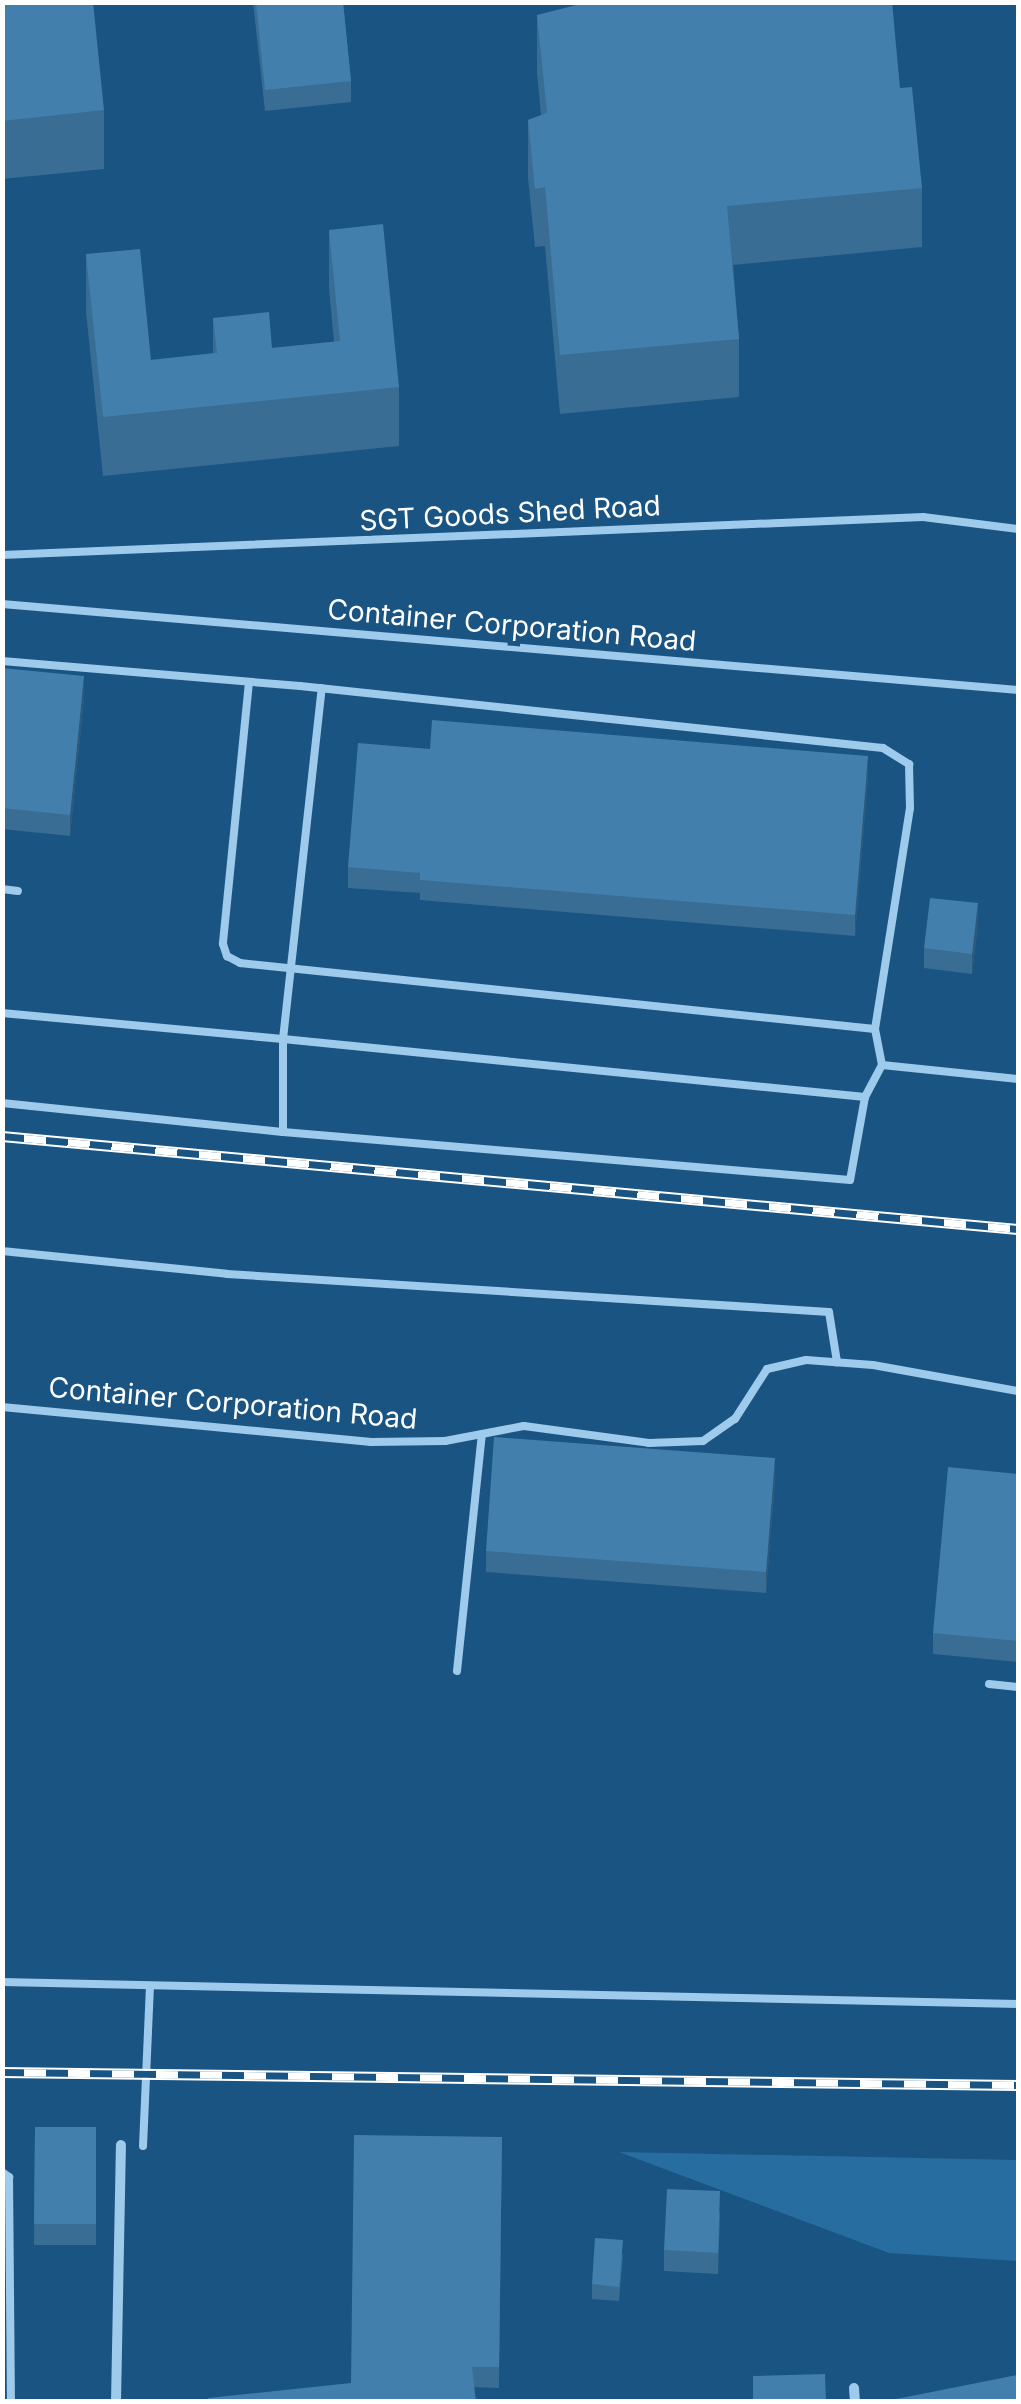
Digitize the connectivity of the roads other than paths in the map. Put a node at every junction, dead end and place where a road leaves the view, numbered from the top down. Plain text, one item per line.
1 (1018, 529) edge
2 (2, 556) edge
3 (2, 604) edge
4 (2, 661) edge
5 (249, 682) junction
6 (322, 688) junction
7 (1018, 690) edge
8 (2, 889) edge
9 (18, 891) dead end
10 (289, 968) junction
11 (2, 1013) edge
12 (875, 1029) junction
13 (283, 1038) junction
14 (882, 1065) junction
15 (1018, 1079) edge
16 (865, 1097) junction
17 (2, 1103) edge
18 (284, 1132) junction
19 (2, 1252) edge
20 (837, 1362) junction
21 (1018, 1391) edge
22 (2, 1407) edge
23 (482, 1434) junction
24 (457, 1671) dead end
25 (989, 1684) dead end
26 (1018, 1687) edge
27 (2, 1982) edge
28 (150, 1986) junction
29 (1018, 2004) edge
30 (120, 2145) dead end
31 (143, 2146) dead end
32 (2, 2172) edge
33 (854, 2388) dead end
34 (11, 2402) edge
35 (116, 2402) edge
36 (854, 2402) edge

1 - 2 lane, SGT Goods Shed Road
3 - 7 lane, Container Corporation Road
4 - 5 lane
5 - 6 lane
5 - 10 lane
6 - 10 lane
6 - 12 lane
8 - 9 lane
10 - 12 lane
10 - 13 lane
11 - 13 lane
12 - 14 lane
13 - 16 lane
13 - 18 lane
14 - 15 lane
14 - 16 lane
16 - 18 lane
17 - 18 lane
19 - 20 lane
20 - 21 lane, Container Corporation Road
20 - 23 lane, Container Corporation Road
22 - 23 lane, Container Corporation Road
23 - 24 lane
25 - 26 lane
27 - 28 lane
28 - 29 lane
28 - 31 lane
30 - 35 street
32 - 34 lane
33 - 36 street

